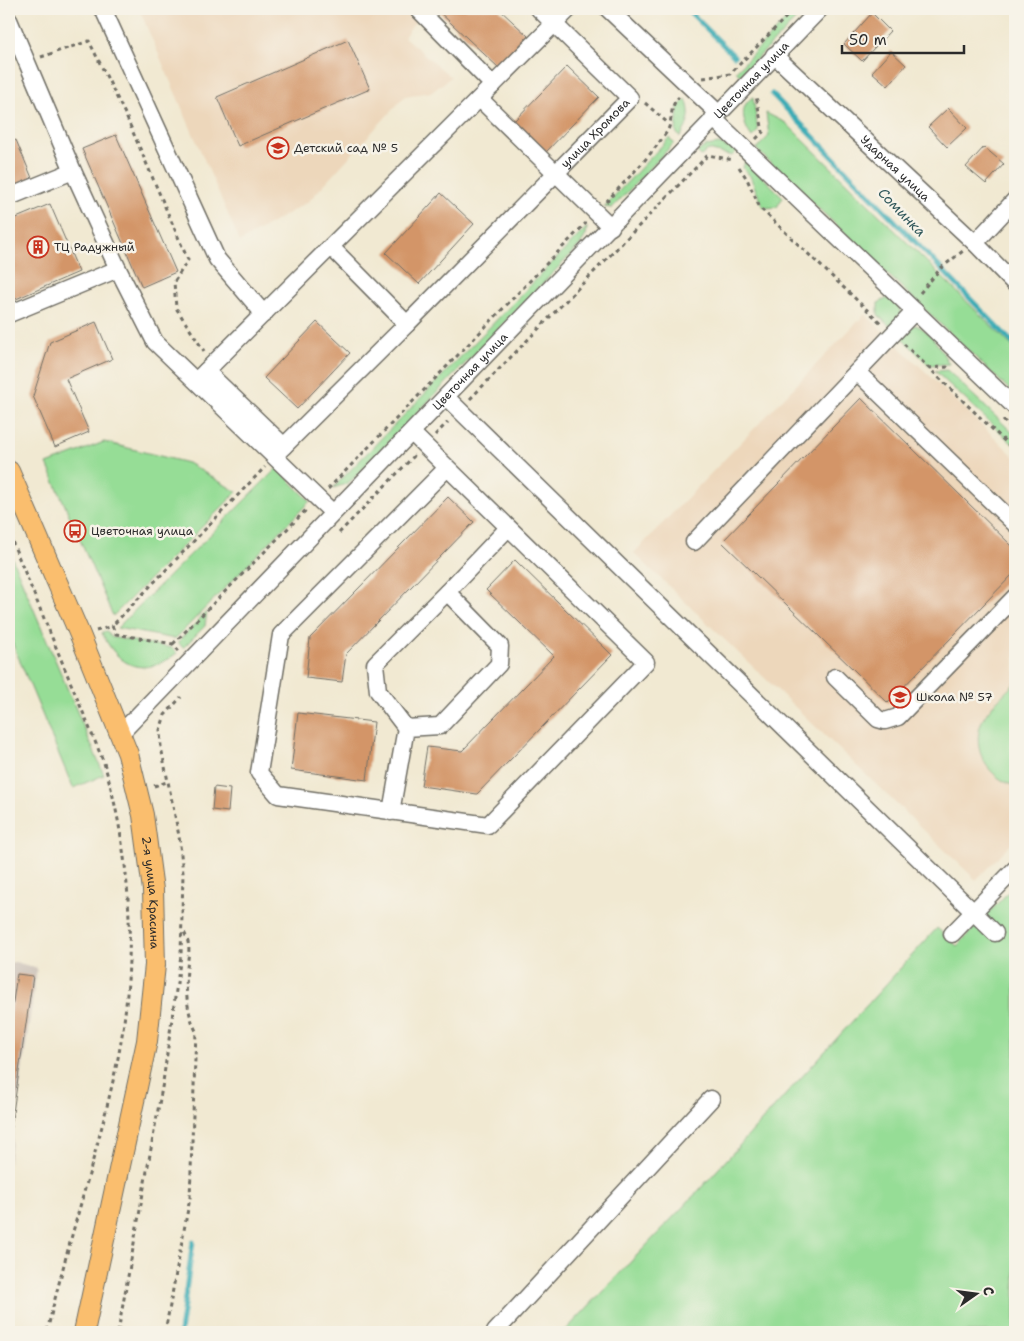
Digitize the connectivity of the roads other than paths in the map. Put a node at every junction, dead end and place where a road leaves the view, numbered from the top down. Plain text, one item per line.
1 (104, 9) edge
2 (418, 9) edge
3 (539, 9) edge
4 (569, 9) edge
5 (608, 9) edge
6 (827, 12) edge
7 (9, 20) edge
8 (555, 23) junction
9 (774, 55) junction
10 (493, 85) junction
11 (480, 99) junction
12 (716, 116) junction
13 (73, 171) junction
14 (556, 176) junction
15 (9, 198) edge
16 (1015, 200) edge
17 (611, 227) junction
18 (975, 242) junction
19 (330, 247) junction
20 (118, 269) junction
21 (1015, 284) edge
22 (912, 308) junction
23 (9, 314) edge
24 (264, 314) junction
25 (407, 324) junction
26 (206, 372) junction
27 (857, 372) junction
28 (446, 397) junction
29 (1015, 407) edge
30 (412, 433) junction
31 (280, 451) junction
32 (447, 468) junction
33 (9, 471) edge
34 (333, 513) junction
35 (1015, 524) edge
36 (508, 528) junction
37 (694, 542) dead end
38 (447, 592) junction
39 (1015, 597) edge
40 (834, 677) dead end
41 (406, 728) junction
42 (120, 734) junction
43 (391, 812) junction
44 (1015, 869) edge
45 (974, 912) junction
46 (995, 933) dead end
47 (952, 934) dead end
48 (711, 1099) dead end
49 (84, 1332) edge
50 (495, 1332) edge

1 - 24 street
2 - 10 street
3 - 8 street, улица Хромова
4 - 8 street
5 - 12 street
6 - 9 street, Цветочная улица
7 - 13 street
8 - 10 street
8 - 14 street, улица Хромова
9 - 12 street, Цветочная улица
9 - 18 street, Ударная улица
10 - 11 street
11 - 14 street
11 - 19 street
12 - 17 street, Цветочная улица
12 - 22 street
13 - 15 street
13 - 20 street
14 - 17 street
14 - 25 street
16 - 18 street
17 - 28 street, Цветочная улица
18 - 21 street, Ударная улица
19 - 24 street
19 - 25 street
20 - 23 street
20 - 26 street
22 - 27 street
22 - 29 street
24 - 26 street
25 - 31 street
26 - 31 street
27 - 35 street
27 - 37 street
28 - 30 street, Цветочная улица
28 - 45 street
30 - 32 street
30 - 34 street, Цветочная улица
31 - 34 street
32 - 36 street
32 - 43 street
33 - 42 main road, 2-я улица Красина
34 - 42 street, Цветочная улица
36 - 38 street
36 - 43 street
38 - 41 street
38 - 41 street
39 - 40 street
41 - 43 street
42 - 49 main road, 2-я улица Красина
44 - 45 street
45 - 46 street
45 - 47 street
48 - 50 street

